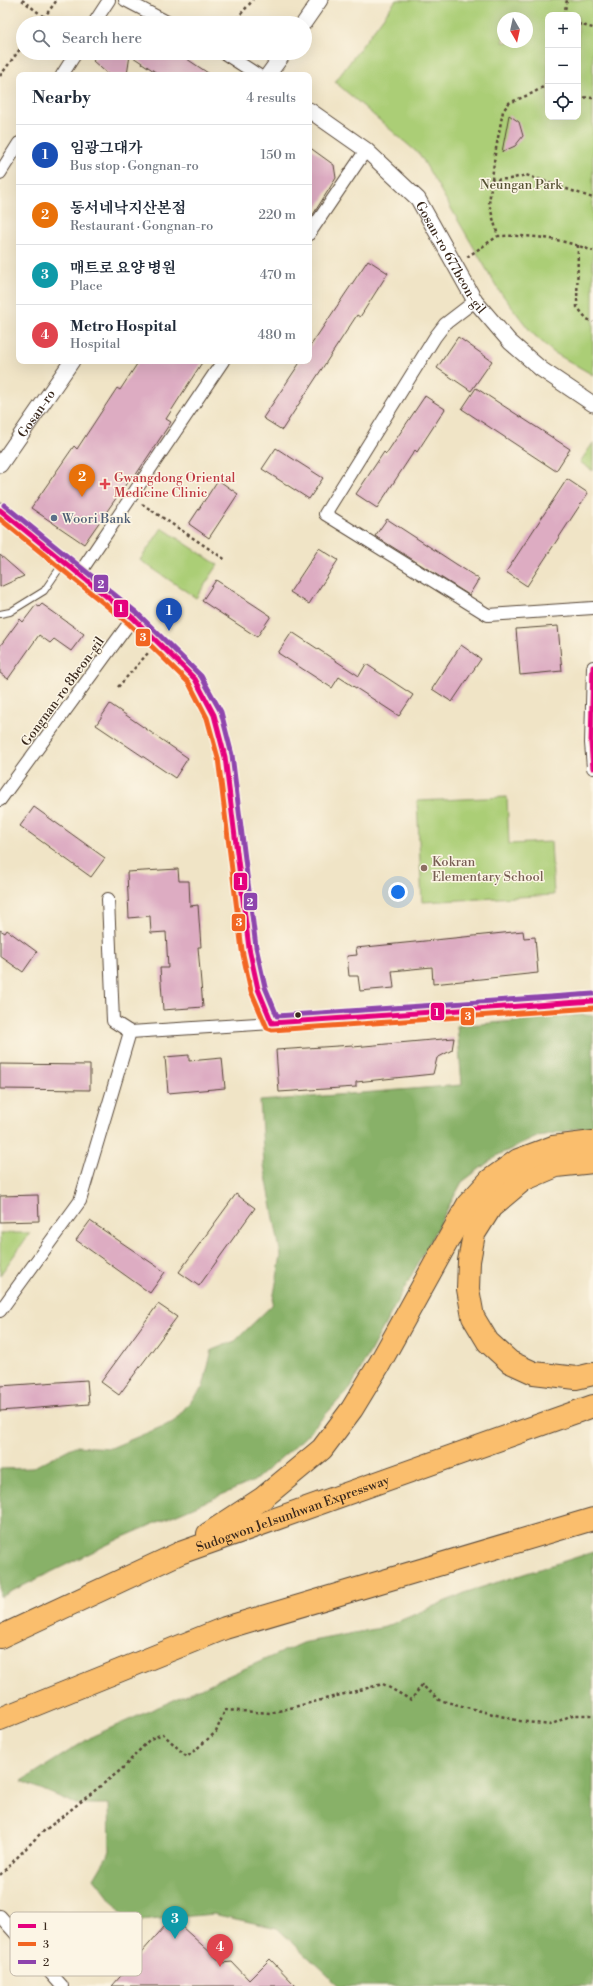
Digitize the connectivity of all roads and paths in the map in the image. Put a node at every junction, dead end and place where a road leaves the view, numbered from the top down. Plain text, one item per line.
1 (22, 0) edge
2 (57, 0) edge
3 (109, 0) edge
4 (125, 0) edge
5 (253, 0) edge
6 (320, 0) edge
7 (567, 0) edge
8 (565, 12) edge
9 (43, 16) edge
10 (45, 16) edge
11 (99, 16) edge
12 (156, 16) edge
13 (239, 16) edge
14 (309, 16) edge
15 (581, 25) edge
16 (593, 28) edge
17 (16, 54) edge
18 (72, 60) edge
19 (235, 60) edge
20 (279, 60) edge
21 (64, 72) edge
22 (253, 72) edge
23 (270, 72) edge
24 (0, 76) edge
25 (545, 86) edge
26 (581, 97) edge
27 (593, 98) edge
28 (312, 112) edge
29 (16, 148) edge
30 (366, 150) junction
31 (0, 173) edge
32 (491, 180) junction
33 (593, 198) edge
34 (312, 230) edge
35 (498, 236) junction
36 (578, 245) junction
37 (593, 251) edge
38 (455, 266) junction
39 (475, 301) junction
40 (593, 322) edge
41 (70, 364) edge
42 (220, 364) edge
43 (593, 404) edge
44 (0, 465) edge
45 (131, 496) junction
46 (0, 510) edge
47 (226, 560) dead end
48 (64, 562) junction
49 (79, 574) junction
50 (593, 608) edge
51 (0, 614) edge
52 (133, 618) junction
53 (157, 642) junction
54 (593, 666) edge
55 (118, 687) dead end
56 (593, 768) edge
57 (0, 800) edge
58 (108, 899) dead end
59 (593, 1001) edge
60 (272, 1023) junction
61 (130, 1032) junction
62 (593, 1142) edge
63 (593, 1162) edge
64 (0, 1311) edge
65 (593, 1374) edge
66 (593, 1406) edge
67 (588, 1521) edge
68 (180, 1553) junction
69 (0, 1637) edge
70 (593, 1715) edge
71 (0, 1719) edge
72 (0, 1875) edge
73 (0, 1916) edge
74 (10, 1927) edge
75 (53, 1976) edge
76 (62, 1986) edge

1 - 9 path
2 - 10 path
3 - 11 street
4 - 12 street
5 - 13 path
6 - 14 street
7 - 8 path
15 - 16 path
17 - 24 path
18 - 21 street
19 - 22 street
20 - 23 street
25 - 32 path
26 - 27 path
28 - 30 street, Gosan-ro 677beon-gil
29 - 31 street
30 - 34 street
30 - 38 street, Gosan-ro 677beon-gil
32 - 33 path
32 - 35 path
35 - 36 path
35 - 38 path
36 - 37 path
36 - 40 path
38 - 39 street, Gosan-ro 677beon-gil
39 - 43 street, Gosan-ro 677beon-gil
39 - 50 street
41 - 44 street, Gosan-ro
42 - 45 street
45 - 47 path
45 - 49 street
46 - 48 street
48 - 49 street
48 - 51 lane
49 - 52 street
52 - 53 street
52 - 57 street, Gongnan-ro 8beon-gil
53 - 55 path
53 - 60 street
54 - 56 street
58 - 61 street
59 - 60 street
60 - 61 street
61 - 64 street
62 - 68 highway
63 - 65 highway
66 - 68 highway, Sudogwon Je1sunhwan Expressway
67 - 71 highway
68 - 69 highway, Sudogwon Je1sunhwan Expressway
70 - 72 path
73 - 74 street
75 - 76 street

